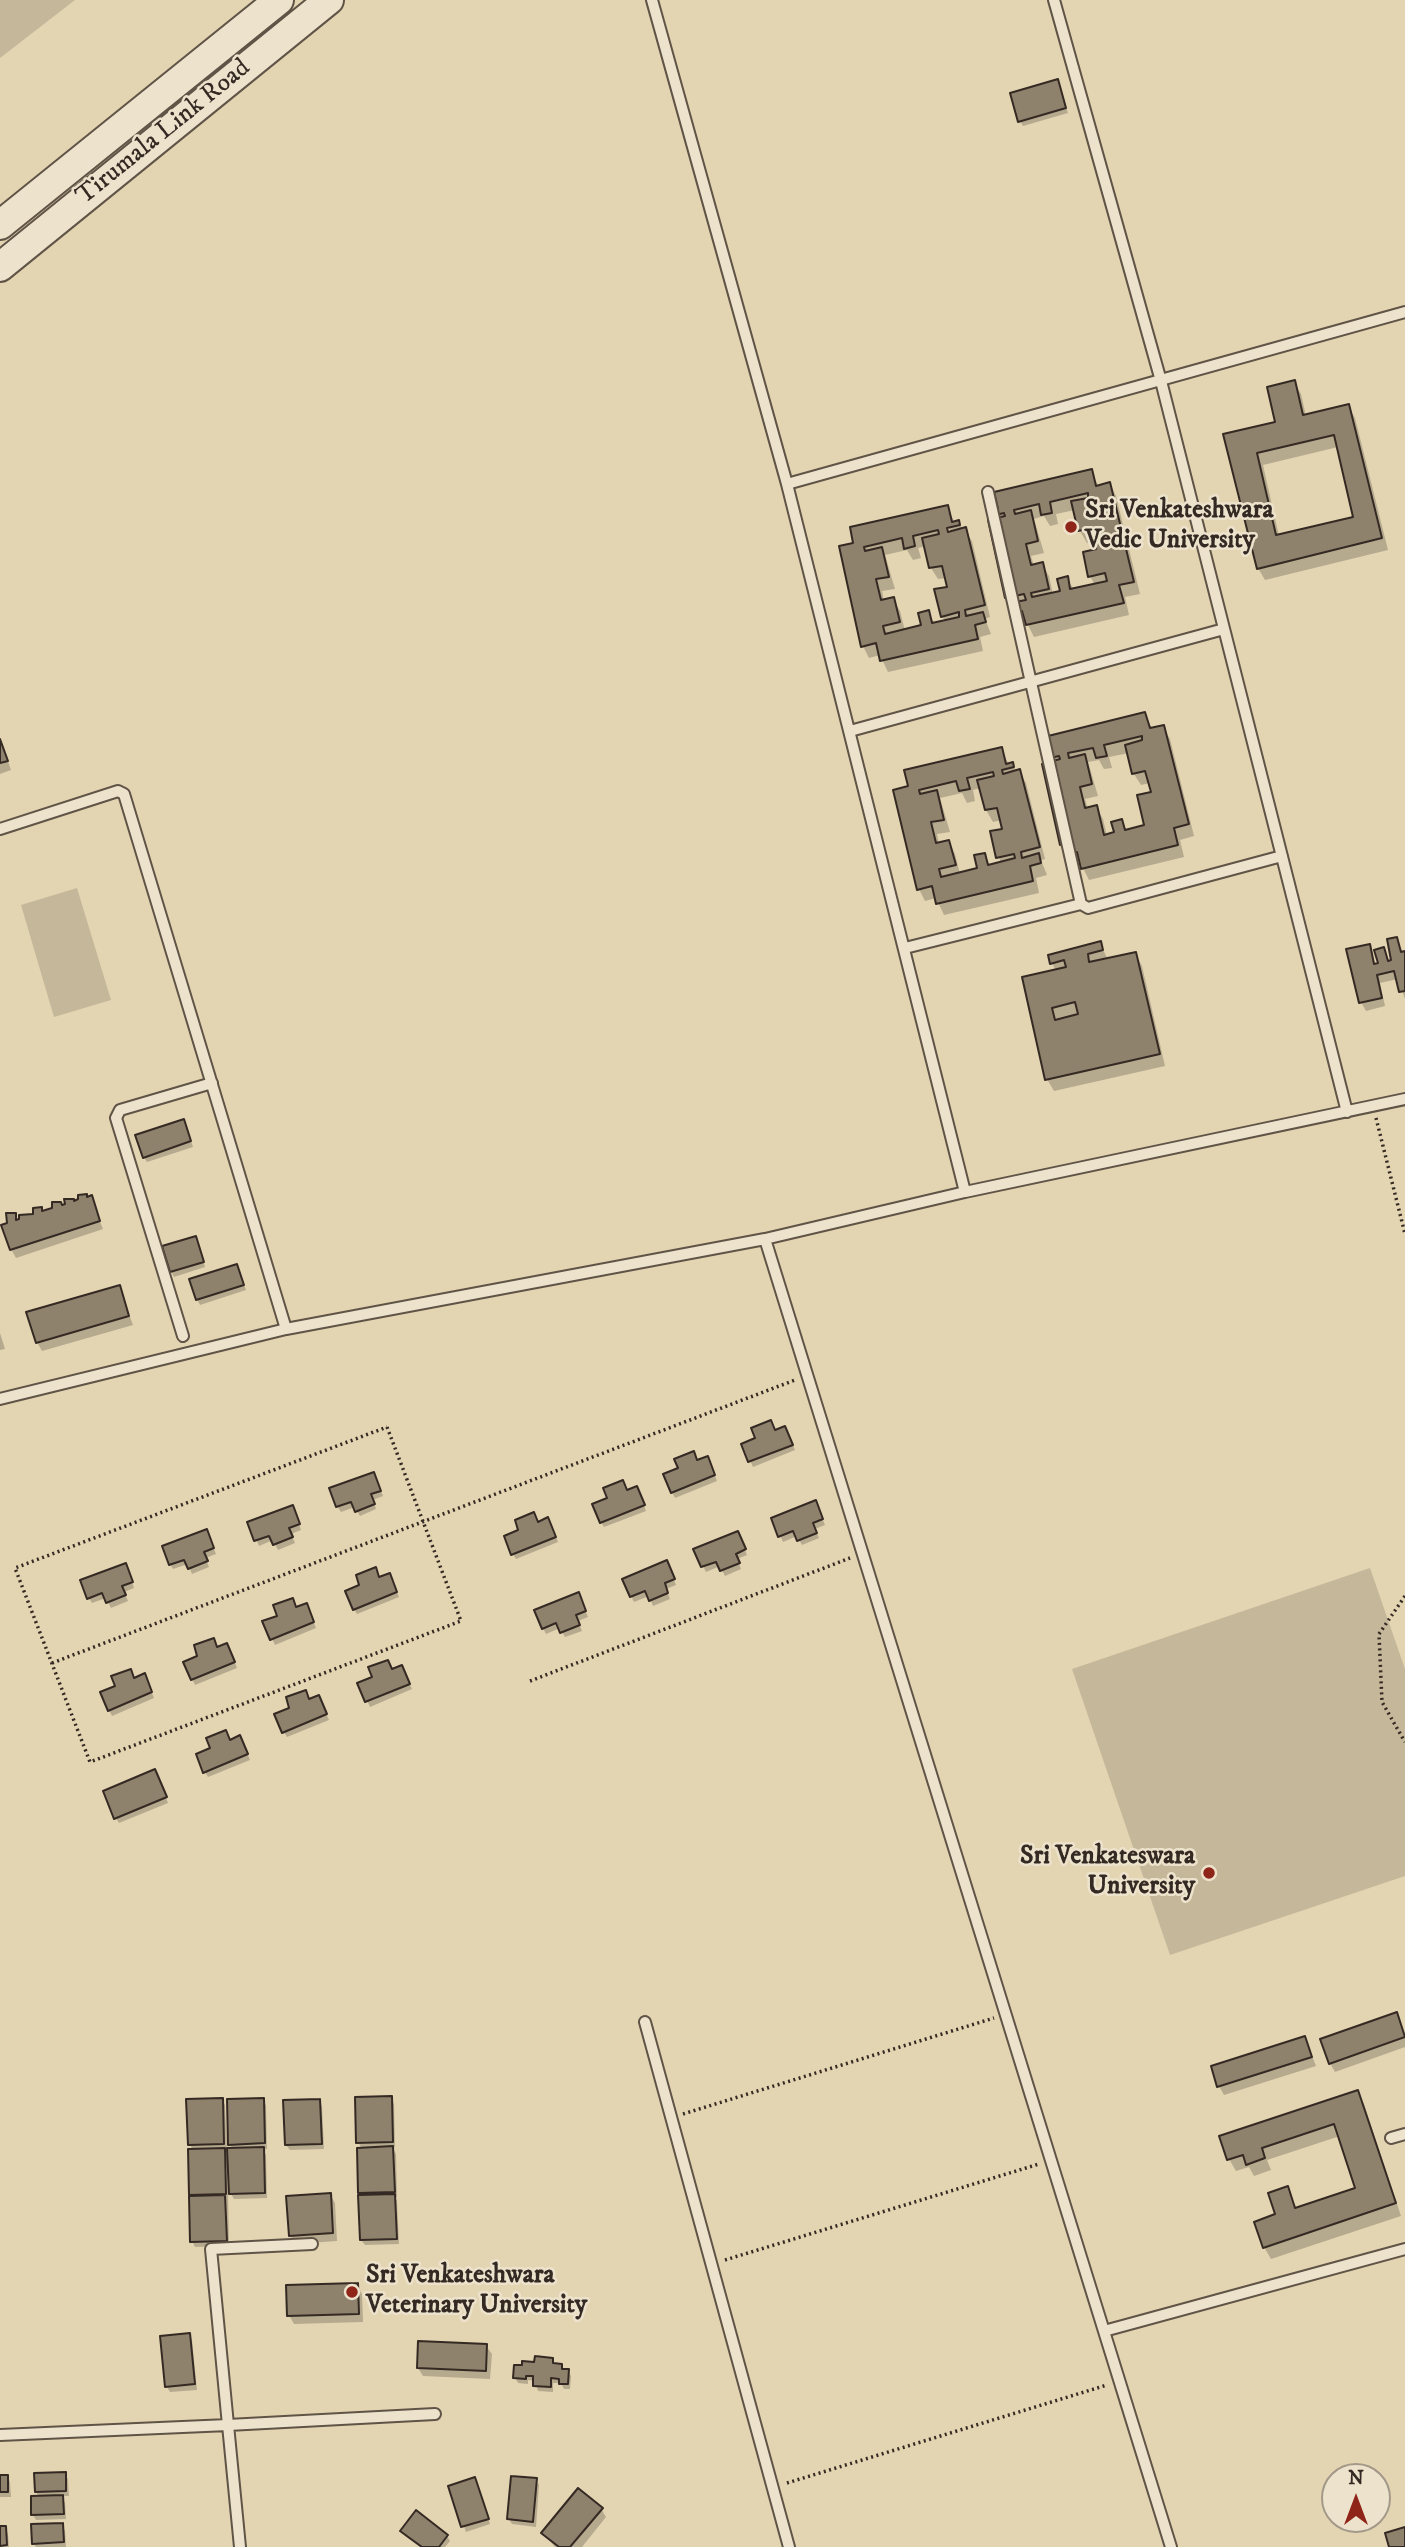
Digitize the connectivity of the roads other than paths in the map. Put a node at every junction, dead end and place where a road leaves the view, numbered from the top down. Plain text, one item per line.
1 (279, 0) edge
2 (329, 0) edge
3 (652, 0) edge
4 (1054, 0) edge
5 (0, 225) edge
6 (0, 267) edge
7 (1405, 312) edge
8 (1161, 381) junction
9 (787, 484) junction
10 (988, 492) dead end
11 (1224, 629) junction
12 (1031, 682) junction
13 (850, 731) junction
14 (0, 829) edge
15 (1282, 856) junction
16 (1081, 904) junction
17 (905, 948) junction
18 (212, 1083) junction
19 (1404, 1102) edge
20 (1347, 1112) junction
21 (965, 1192) junction
22 (765, 1239) junction
23 (286, 1329) junction
24 (183, 1336) dead end
25 (0, 1399) edge
26 (645, 2022) dead end
27 (1405, 2134) edge
28 (1391, 2138) dead end
29 (312, 2244) dead end
30 (1405, 2249) edge
31 (1104, 2332) junction
32 (435, 2414) dead end
33 (228, 2425) junction
34 (0, 2435) edge
35 (240, 2547) edge
36 (789, 2547) edge
37 (1171, 2547) edge

1 - 5 street, Tirumala Link Road
2 - 6 street, Tirumala Link Road
3 - 9 lane
4 - 8 lane
7 - 8 lane
8 - 9 lane
8 - 11 lane
9 - 13 lane
10 - 12 lane
11 - 12 lane
11 - 15 lane
12 - 13 lane
12 - 16 lane
13 - 17 lane
14 - 18 lane
15 - 16 lane
15 - 20 lane
16 - 17 lane
17 - 21 lane
18 - 23 lane
18 - 24 lane
19 - 20 lane
20 - 21 lane
21 - 22 lane
22 - 23 lane
22 - 31 lane
23 - 25 lane
26 - 36 lane
27 - 28 lane
29 - 33 lane
30 - 31 lane
31 - 37 lane
32 - 33 lane
33 - 34 lane
33 - 35 lane

